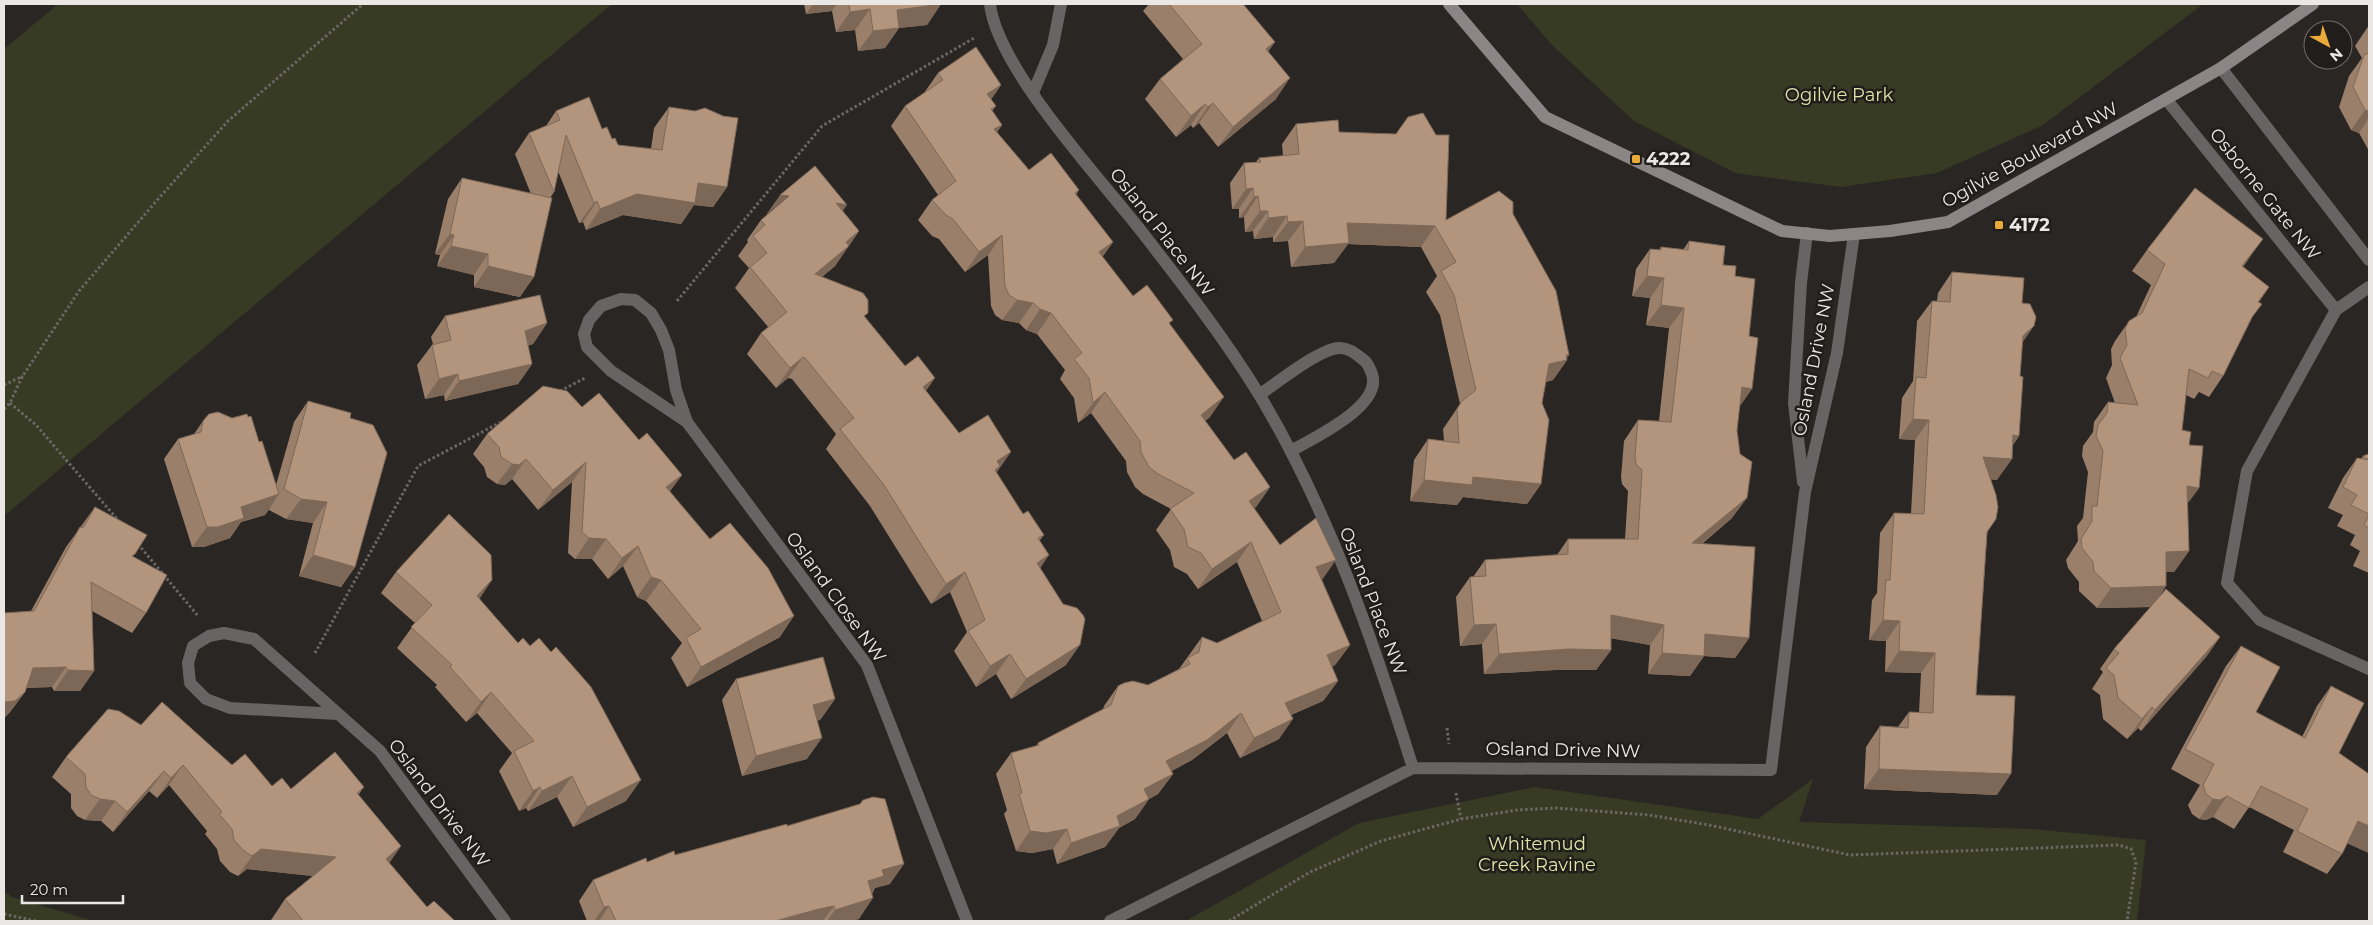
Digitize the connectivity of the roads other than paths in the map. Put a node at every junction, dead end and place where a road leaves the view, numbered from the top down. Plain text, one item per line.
1 (990, 4) edge
2 (1061, 4) edge
3 (1449, 4) edge
4 (2313, 4) edge
5 (2221, 68) junction
6 (1033, 93) junction
7 (2166, 99) junction
8 (1807, 233) junction
9 (1854, 234) junction
10 (2369, 260) edge
11 (2369, 287) edge
12 (2336, 310) junction
13 (1259, 395) junction
14 (687, 422) junction
15 (1291, 451) junction
16 (1805, 492) junction
17 (2369, 668) edge
18 (337, 714) junction
19 (1413, 768) junction
20 (505, 921) edge
21 (967, 921) edge
22 (1110, 921) edge

1 - 6 street, Osland Place NW
2 - 6 street
3 - 8 street, Ogilvie Boulevard NW
4 - 5 street, Ogilvie Boulevard NW
5 - 7 street, Ogilvie Boulevard NW
5 - 10 street
6 - 13 street, Osland Place NW
7 - 9 street, Ogilvie Boulevard NW
7 - 12 street, Osborne Gate NW
8 - 9 street, Ogilvie Boulevard NW
8 - 16 street, Osland Drive NW
9 - 16 street, Osland Drive NW
11 - 12 street
12 - 17 street
13 - 15 street, Osland Place NW
13 - 15 street
14 - 14 street, Osland Close NW
14 - 21 street, Osland Close NW
15 - 19 street, Osland Place NW
16 - 19 street, Osland Drive NW
18 - 18 street, Osland Drive NW
18 - 20 street, Osland Drive NW
19 - 22 street, Osland Drive NW

